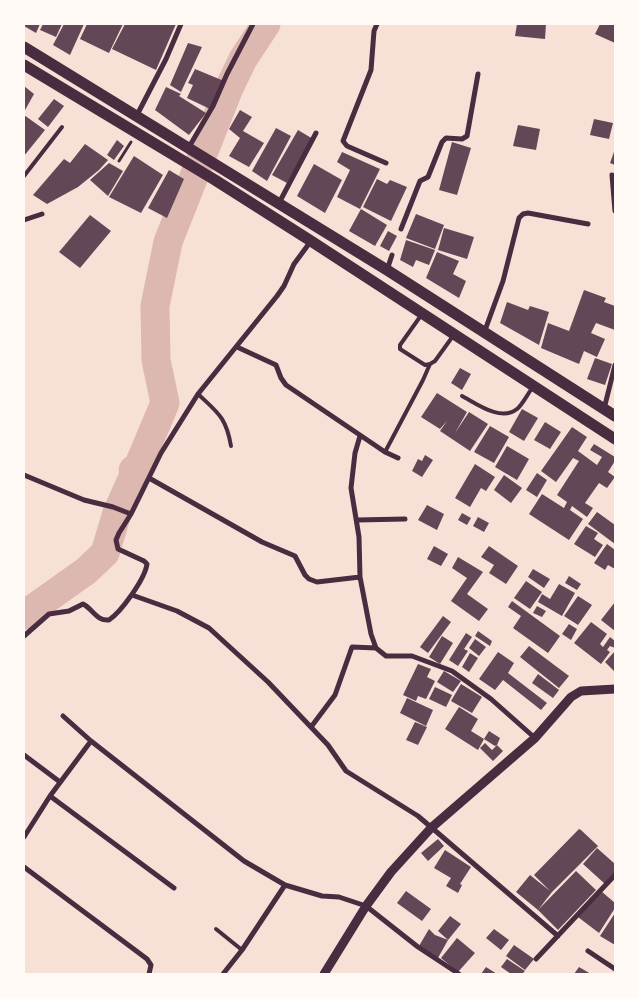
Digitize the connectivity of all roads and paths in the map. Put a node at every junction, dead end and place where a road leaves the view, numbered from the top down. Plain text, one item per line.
1 (181, 24) edge
2 (252, 24) edge
3 (377, 24) edge
4 (24, 47) edge
5 (24, 65) edge
6 (478, 74) dead end
7 (137, 115) junction
8 (62, 126) dead end
9 (136, 133) junction
10 (316, 133) dead end
11 (190, 149) junction
12 (119, 160) dead end
13 (386, 163) dead end
14 (612, 175) dead end
15 (24, 176) edge
16 (278, 203) junction
17 (615, 211) edge
18 (42, 214) dead end
19 (24, 220) edge
20 (588, 224) dead end
21 (401, 228) dead end
22 (311, 240) junction
23 (392, 255) dead end
24 (387, 270) junction
25 (423, 312) junction
26 (455, 333) junction
27 (484, 334) junction
28 (237, 347) junction
29 (430, 364) junction
30 (615, 365) edge
31 (534, 386) junction
32 (198, 394) junction
33 (462, 396) dead end
34 (604, 410) junction
35 (615, 416) edge
36 (360, 436) junction
37 (615, 439) edge
38 (231, 446) dead end
39 (385, 452) junction
40 (398, 458) dead end
41 (24, 475) edge
42 (148, 478) junction
43 (131, 514) junction
44 (405, 519) dead end
45 (357, 520) junction
46 (360, 577) junction
47 (132, 595) junction
48 (24, 636) edge
49 (376, 648) junction
50 (615, 689) edge
51 (63, 716) dead end
52 (310, 727) junction
53 (535, 738) junction
54 (91, 741) junction
55 (24, 755) edge
56 (60, 782) junction
57 (50, 796) junction
58 (431, 828) junction
59 (24, 837) edge
60 (24, 867) edge
61 (615, 875) edge
62 (285, 885) junction
63 (174, 888) dead end
64 (366, 906) junction
65 (216, 929) dead end
66 (558, 936) junction
67 (242, 950) junction
68 (588, 951) dead end
69 (536, 959) dead end
70 (615, 969) edge
71 (149, 974) edge
72 (222, 974) edge
73 (324, 974) edge
74 (459, 974) edge

1 - 7 street
2 - 11 street
3 - 13 street
4 - 7 highway
5 - 9 highway
6 - 21 street
7 - 11 highway
8 - 15 lane
9 - 12 path
9 - 22 highway
10 - 16 street
11 - 16 highway
14 - 17 street
16 - 24 highway
18 - 19 street
20 - 27 street
22 - 25 highway
22 - 28 street
23 - 24 street
24 - 27 highway
25 - 26 highway
25 - 29 lane
26 - 29 lane
26 - 31 highway
27 - 34 highway
28 - 32 street
28 - 36 street
29 - 39 lane
30 - 34 street
31 - 33 lane
31 - 37 highway
32 - 38 lane
32 - 42 street
34 - 35 highway
36 - 39 street
36 - 45 street
39 - 40 street
41 - 43 street
42 - 43 street
42 - 46 street
43 - 47 street
44 - 45 street
45 - 46 street
46 - 49 street
47 - 48 street
47 - 52 street
49 - 52 street
49 - 53 street
50 - 53 street
51 - 54 street
52 - 58 street
53 - 58 street
54 - 56 street
54 - 62 street
55 - 56 street
56 - 57 street
57 - 59 street
57 - 63 street
58 - 64 street
58 - 66 street
60 - 71 street
61 - 66 street
62 - 64 street
62 - 67 street
64 - 73 street
64 - 74 street
65 - 67 lane
66 - 69 street
67 - 72 street
68 - 70 street

